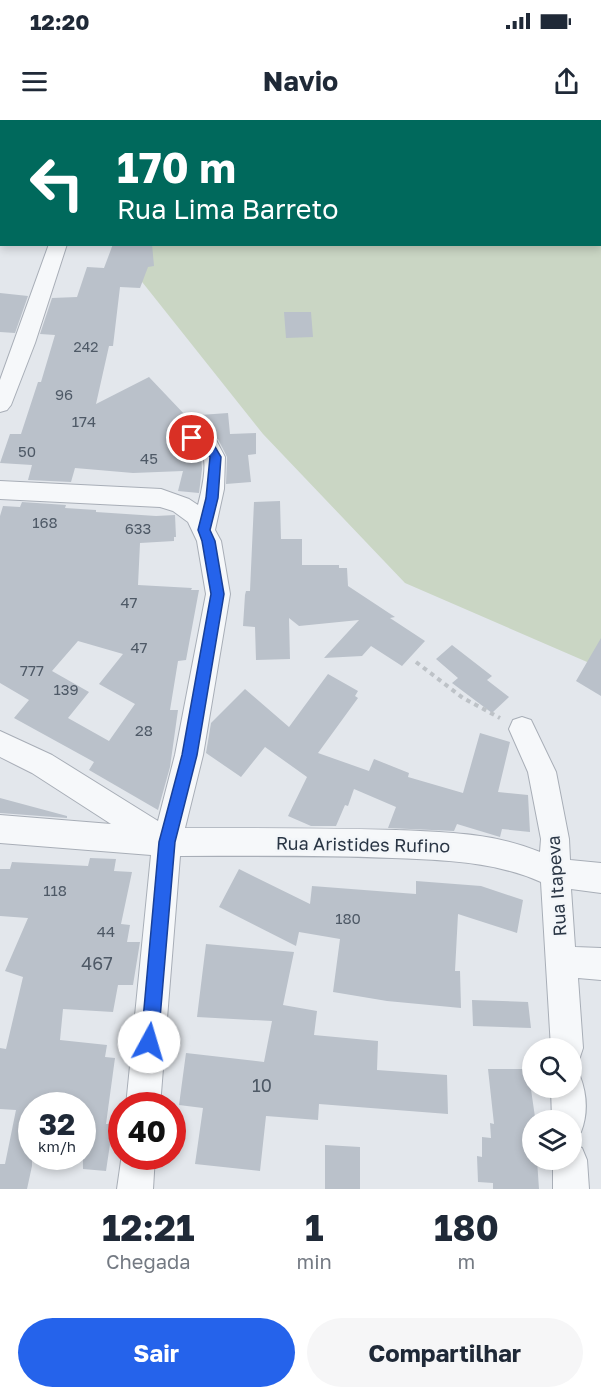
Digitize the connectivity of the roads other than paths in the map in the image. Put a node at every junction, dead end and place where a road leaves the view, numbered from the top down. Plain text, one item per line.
1 (57, 246) edge
2 (0, 405) edge
3 (192, 438) dead end
4 (0, 490) edge
5 (204, 530) junction
6 (522, 729) road end
7 (0, 743) edge
8 (0, 829) edge
9 (167, 842) junction
10 (555, 873) junction
11 (601, 878) edge
12 (563, 962) junction
13 (601, 964) edge
14 (567, 1038) edge
15 (144, 1092) edge
16 (137, 1170) edge
17 (570, 1170) edge
18 (135, 1189) edge
19 (571, 1189) edge

1 - 2 street
3 - 5 street
4 - 5 street
5 - 9 street
6 - 10 street, Rua Itapeva
7 - 9 street
8 - 9 street, Rua Aristides Rufino
9 - 10 street, Rua Aristides Rufino
9 - 15 street
10 - 11 street, Rua Aristides Rufino
10 - 12 street, Rua Itapeva
12 - 13 street
12 - 14 street, Rua Itapeva
16 - 18 street
17 - 19 street

